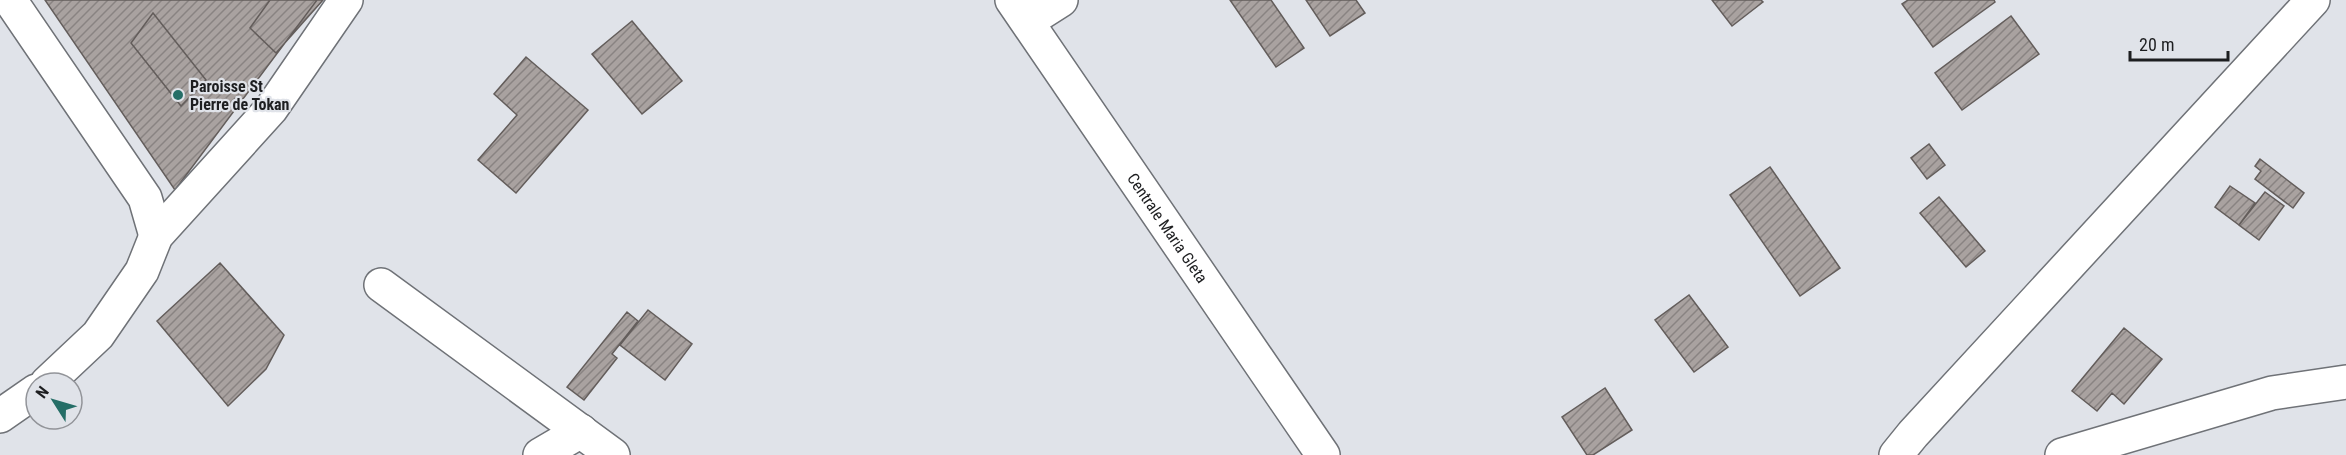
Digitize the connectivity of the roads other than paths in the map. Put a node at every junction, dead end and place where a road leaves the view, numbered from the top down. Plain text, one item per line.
1 (10, 0) edge
2 (346, 0) edge
3 (1060, 0) edge
4 (2313, 0) edge
5 (1020, 11) edge
6 (156, 236) junction
7 (381, 285) dead end
8 (60, 371) edge
9 (2346, 382) edge
10 (24, 399) edge
11 (0, 416) edge
12 (581, 431) junction
13 (540, 455) edge
14 (613, 455) edge
15 (1323, 455) edge
16 (1896, 455) edge
17 (2062, 455) edge

1 - 6 street
2 - 6 street
3 - 5 street
4 - 16 street
5 - 15 street, Centrale Maria Gleta
6 - 8 street
7 - 12 street
9 - 17 street
10 - 11 street
12 - 13 street
12 - 14 street

